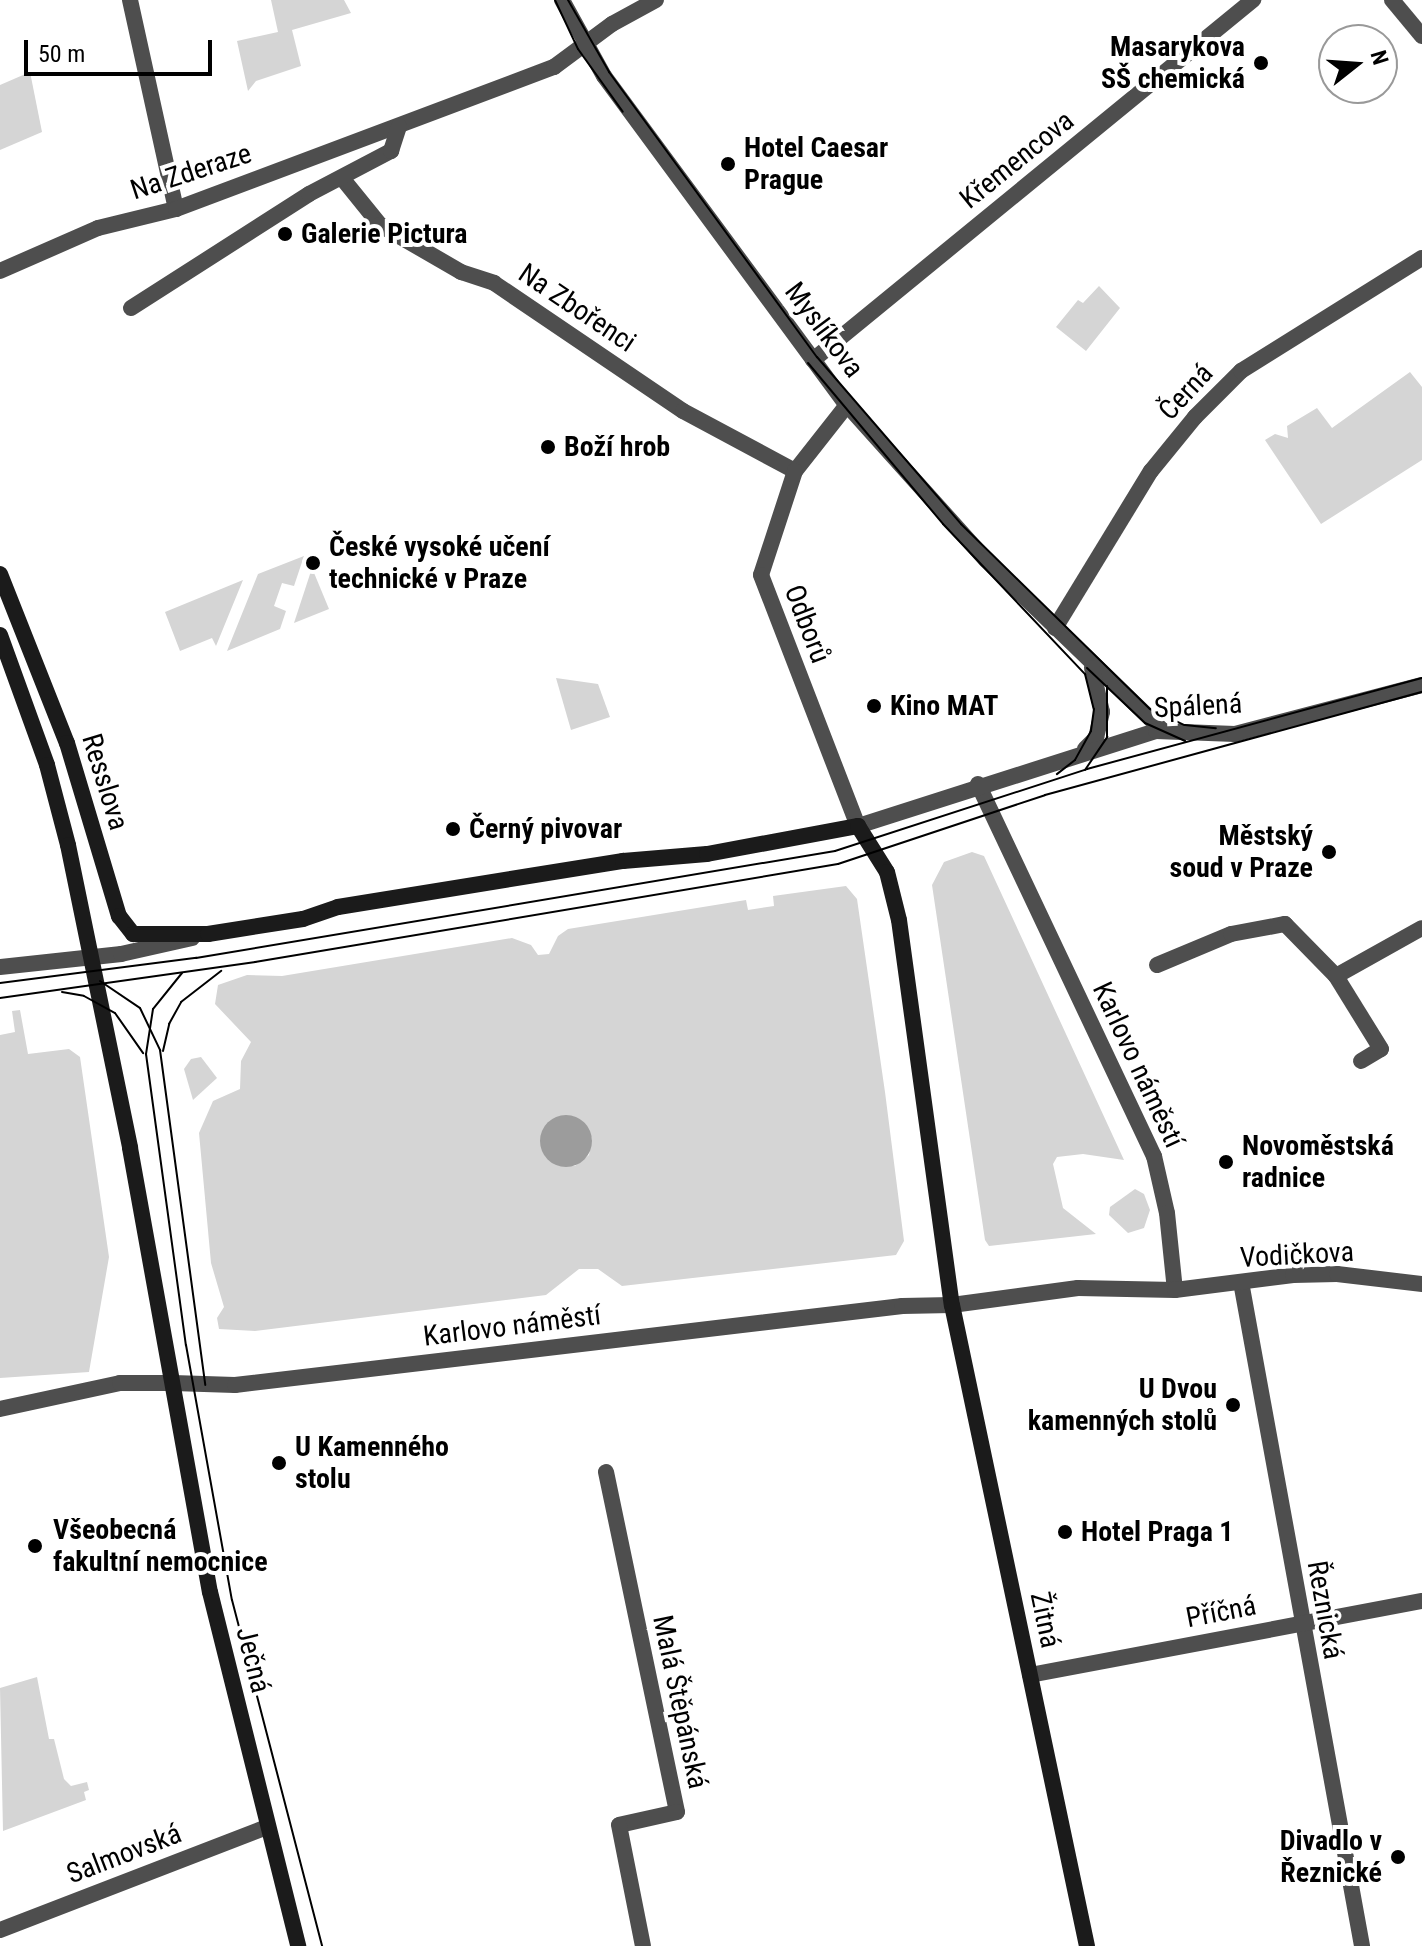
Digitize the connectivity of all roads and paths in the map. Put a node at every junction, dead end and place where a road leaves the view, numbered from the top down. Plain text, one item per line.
1 (130, 0) edge
2 (562, 0) edge
3 (656, 0) edge
4 (1253, 0) edge
5 (1392, 0) edge
6 (1422, 36) edge
7 (584, 44) junction
8 (399, 126) junction
9 (342, 178) junction
10 (176, 209) junction
11 (1422, 258) edge
12 (0, 271) edge
13 (131, 308) dead end
14 (813, 360) junction
15 (847, 405) junction
16 (795, 471) junction
17 (0, 574) edge
18 (1055, 628) junction
19 (0, 635) edge
20 (1087, 658) junction
21 (1422, 685) edge
22 (1161, 729) junction
23 (1081, 752) junction
24 (978, 784) junction
25 (858, 826) junction
26 (1422, 928) edge
27 (208, 934) junction
28 (89, 956) junction
29 (1157, 965) dead end
30 (0, 967) edge
31 (1336, 976) junction
32 (1361, 1061) dead end
33 (1241, 1282) junction
34 (1422, 1284) edge
35 (1175, 1290) junction
36 (952, 1305) junction
37 (173, 1383) junction
38 (0, 1409) edge
39 (606, 1472) dead end
40 (1422, 1601) edge
41 (1301, 1623) junction
42 (1030, 1675) junction
43 (267, 1827) junction
44 (0, 1930) edge
45 (298, 1946) edge
46 (643, 1946) edge
47 (1087, 1946) edge
48 (1362, 1946) edge

1 - 10 street
2 - 7 street, Myslíkova
3 - 7 street, Na Zderaze
4 - 14 street, Křemencova
5 - 6 street
7 - 8 street, Na Zderaze
7 - 14 street, Myslíkova
8 - 9 street
8 - 10 street, Na Zderaze
9 - 13 street
9 - 16 street, Na Zbořenci
10 - 12 street, Na Zderaze
11 - 18 street, Černá
14 - 15 street, Myslíkova
15 - 16 street, Odborů
15 - 18 street, Myslíkova
16 - 25 street, Odborů
17 - 27 main road, Resslova
18 - 20 street, Myslíkova
19 - 28 main road, Resslova
20 - 22 street, Myslíkova
20 - 23 street, Myslíkova
21 - 22 street, Spálená
22 - 23 street, Spálená
23 - 24 street, Spálená
24 - 25 street
24 - 35 street, Karlovo náměstí
25 - 27 main road
25 - 36 main road
26 - 31 street
27 - 28 street
28 - 30 street
28 - 37 main road
29 - 31 street
31 - 32 street
33 - 34 street, Vodičkova
33 - 35 street, Vodičkova
33 - 41 street, Řeznická
35 - 36 street, Karlovo náměstí
36 - 37 street, Karlovo náměstí
36 - 42 main road, Žitná
37 - 38 street, Karlovo náměstí
37 - 43 main road, Ječná
39 - 46 street, Malá Štěpánská
40 - 41 street, Příčná
41 - 42 street, Příčná
41 - 48 street, Řeznická
42 - 47 main road, Žitná
43 - 44 street, Salmovská
43 - 45 main road, Ječná

